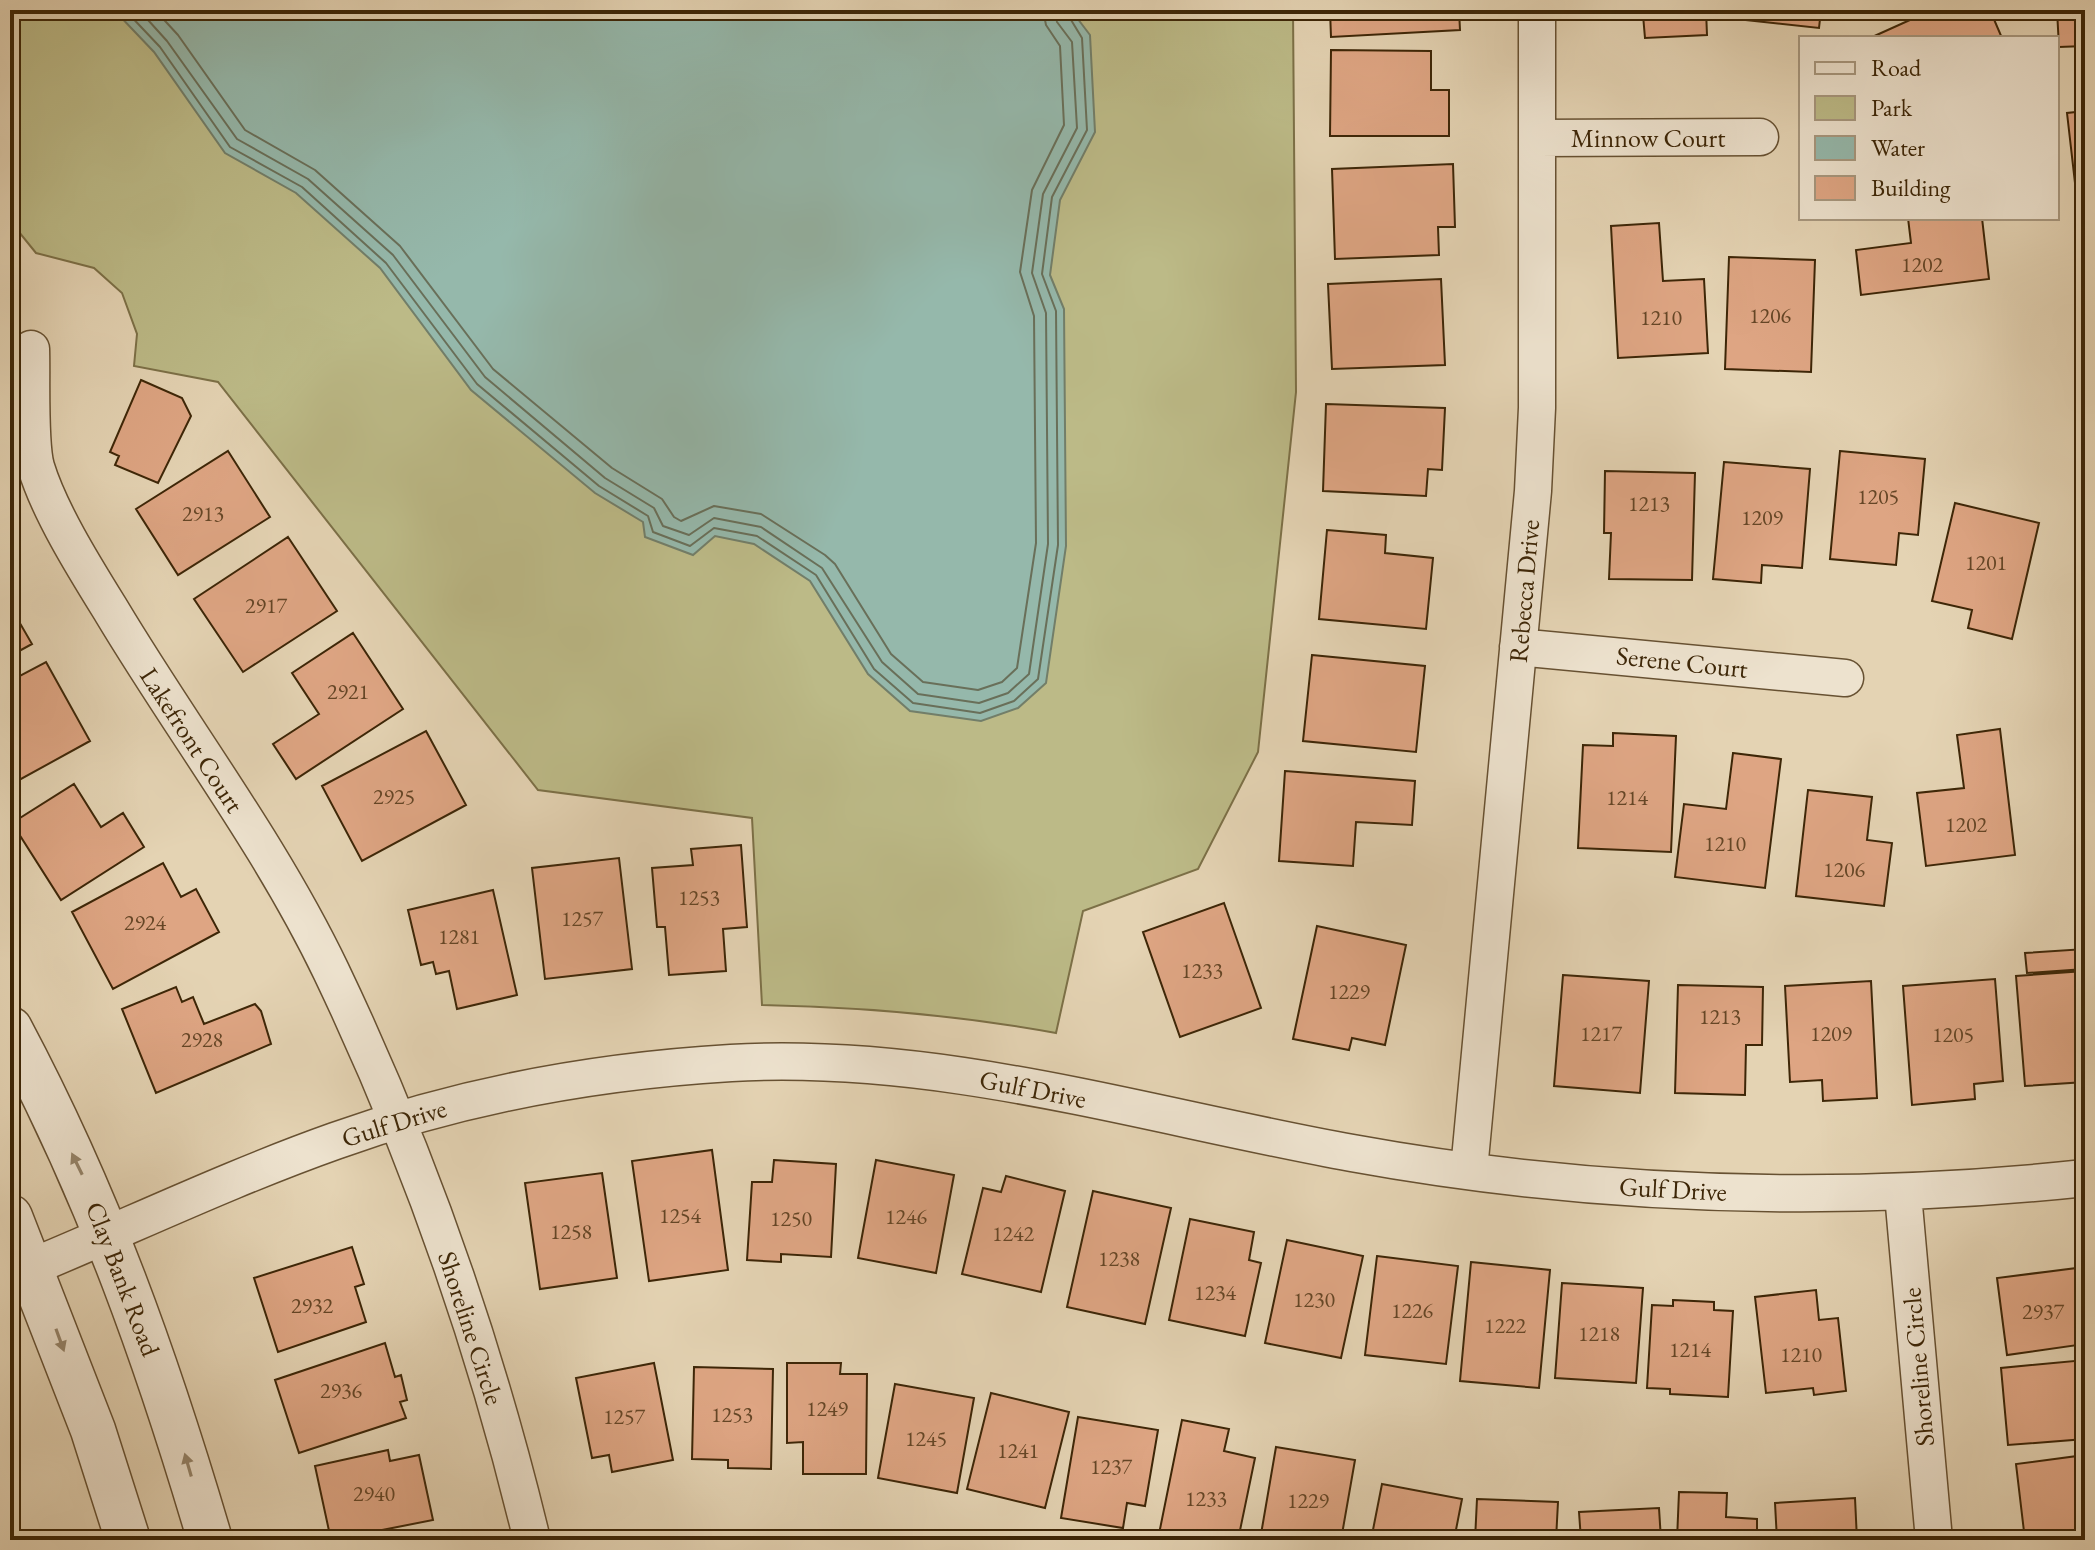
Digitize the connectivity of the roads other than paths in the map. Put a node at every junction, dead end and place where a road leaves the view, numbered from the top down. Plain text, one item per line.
1 (1537, 10) edge
2 (1760, 137) dead end
3 (1537, 138) junction
4 (31, 349) dead end
5 (1518, 647) junction
6 (1845, 678) dead end
7 (10, 1029) edge
8 (397, 1121) junction
9 (1469, 1170) junction
10 (2085, 1178) edge
11 (1903, 1194) junction
12 (10, 1217) edge
13 (108, 1235) junction
14 (20, 1272) edge
15 (128, 1540) edge
16 (210, 1540) edge
17 (532, 1540) edge
18 (1934, 1540) edge

1 - 3 street, Rebecca Drive
2 - 3 street, Minnow Court
3 - 5 street, Rebecca Drive
4 - 8 street, Lakefront Court
5 - 6 street, Serene Court
5 - 9 street, Rebecca Drive
13 -> 7 street, Clay Bank Road
8 - 9 street, Gulf Drive
8 - 13 street, Gulf Drive
8 - 17 street, Shoreline Circle
9 - 11 street, Gulf Drive
10 - 11 street, Gulf Drive
11 - 18 street, Shoreline Circle
12 - 14 street
13 - 14 street, Gulf Drive
16 -> 13 street, Clay Bank Road
14 -> 15 street

